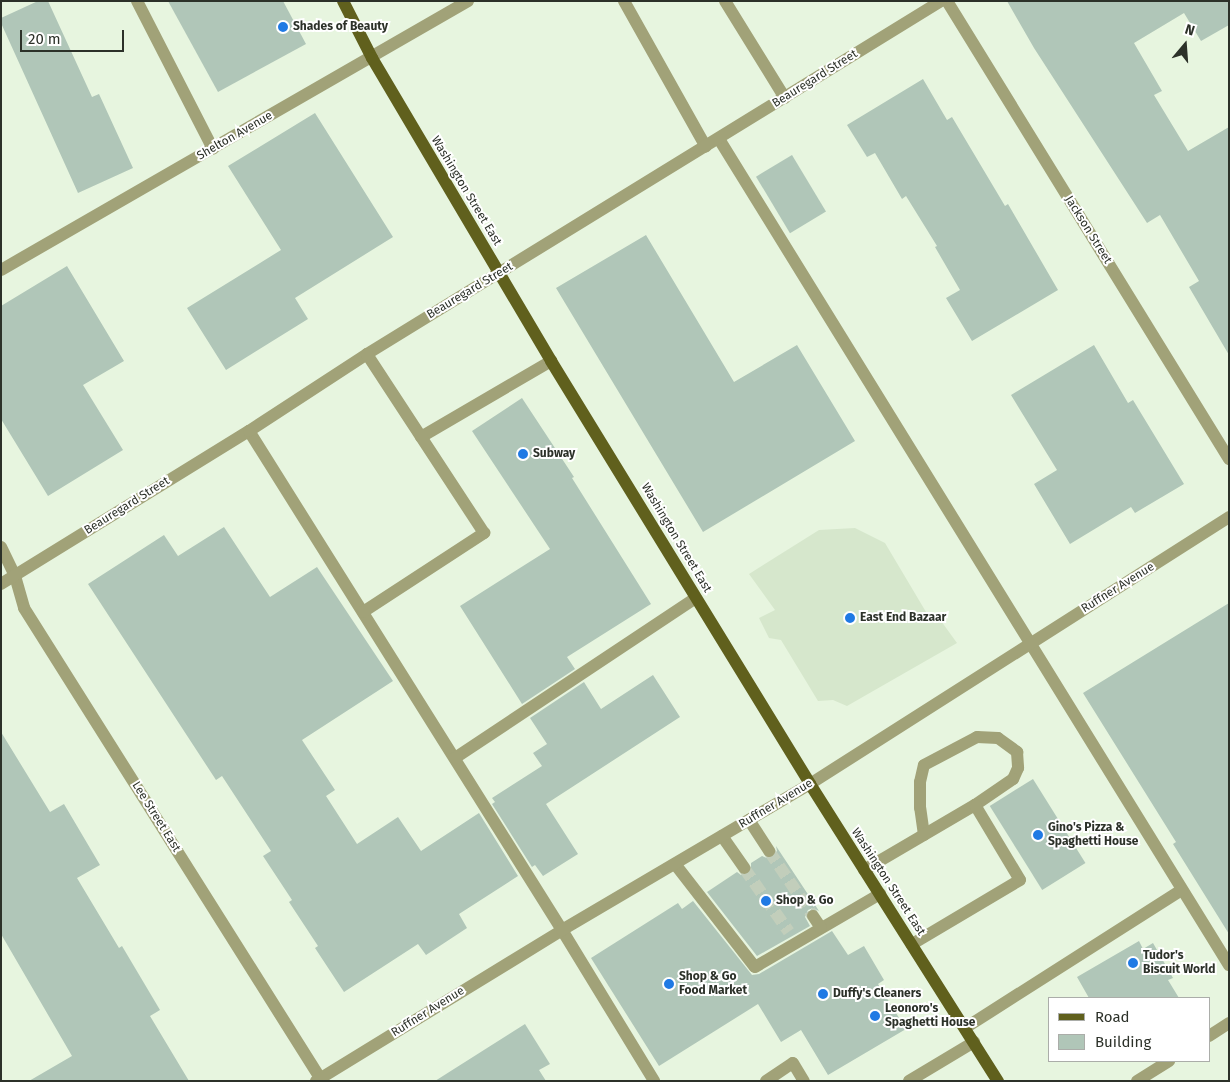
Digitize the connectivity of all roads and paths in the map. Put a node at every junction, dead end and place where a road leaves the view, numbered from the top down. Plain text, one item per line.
1 (137, 1) edge
2 (343, 1) edge
3 (468, 1) edge
4 (624, 1) edge
5 (725, 1) edge
6 (941, 1) edge
7 (947, 1) edge
8 (372, 58) junction
9 (784, 98) junction
10 (719, 139) junction
11 (706, 147) junction
12 (213, 149) junction
13 (1, 270) edge
14 (499, 274) junction
15 (367, 354) junction
16 (552, 361) junction
17 (249, 431) junction
18 (421, 437) junction
19 (1229, 459) edge
20 (1229, 517) edge
21 (1, 547) edge
22 (15, 576) junction
23 (1, 584) edge
24 (696, 598) junction
25 (362, 612) junction
26 (1031, 643) junction
27 (455, 758) junction
28 (810, 784) junction
29 (975, 805) junction
30 (749, 820) junction
31 (924, 835) junction
32 (722, 836) junction
33 (769, 851) tunnel mouth
34 (675, 864) junction
35 (744, 868) tunnel mouth
36 (864, 870) junction
37 (1182, 890) junction
38 (880, 894) junction
39 (813, 916) tunnel mouth
40 (821, 928) junction
41 (562, 930) junction
42 (912, 944) junction
43 (1229, 965) edge
44 (1229, 1024) edge
45 (965, 1028) junction
46 (1210, 1035) edge
47 (974, 1042) junction
48 (1167, 1062) edge
49 (320, 1080) edge
50 (654, 1081) edge
51 (766, 1081) edge
52 (804, 1081) edge
53 (909, 1081) edge
54 (998, 1081) edge
55 (1137, 1081) edge

1 - 12 street
2 - 8 main road, Washington Street East
3 - 8 street, Shelton Avenue
4 - 11 street
5 - 9 street
6 - 9 street, Beauregard Street
7 - 19 street, Jackson Street
8 - 12 street, Shelton Avenue
8 - 14 main road, Washington Street East
9 - 10 street, Beauregard Street
10 - 11 street, Beauregard Street
10 - 26 street
11 - 14 street, Beauregard Street
12 - 13 street, Shelton Avenue
14 - 15 street, Beauregard Street
14 - 16 main road, Washington Street East
15 - 17 street, Beauregard Street
15 - 18 street
16 - 18 street
16 - 24 main road, Washington Street East
17 - 22 street, Beauregard Street
17 - 25 street
18 - 25 street
20 - 26 street, Ruffner Avenue
21 - 22 street, Lee Street East
22 - 23 street, Beauregard Street
22 - 49 street, Lee Street East
24 - 27 street
24 - 28 main road, Washington Street East
25 - 27 street
26 - 28 street, Ruffner Avenue
26 - 37 street
27 - 41 street
28 - 30 street, Ruffner Avenue
28 - 36 main road, Washington Street East
29 - 31 street
29 - 31 street
29 - 42 street
30 - 32 street, Ruffner Avenue
30 - 33 street
31 - 36 street
32 - 34 street, Ruffner Avenue
32 - 35 street
34 - 40 street
34 - 41 street, Ruffner Avenue
36 - 38 main road, Washington Street East
37 - 43 street
37 - 45 street
38 - 40 street
38 - 42 main road, Washington Street East
39 - 40 street
41 - 49 street, Ruffner Avenue
41 - 50 street
42 - 45 main road, Washington Street East
44 - 46 street
45 - 47 main road, Washington Street East
47 - 53 street
47 - 54 main road, Washington Street East
48 - 55 street
51 - 52 street

